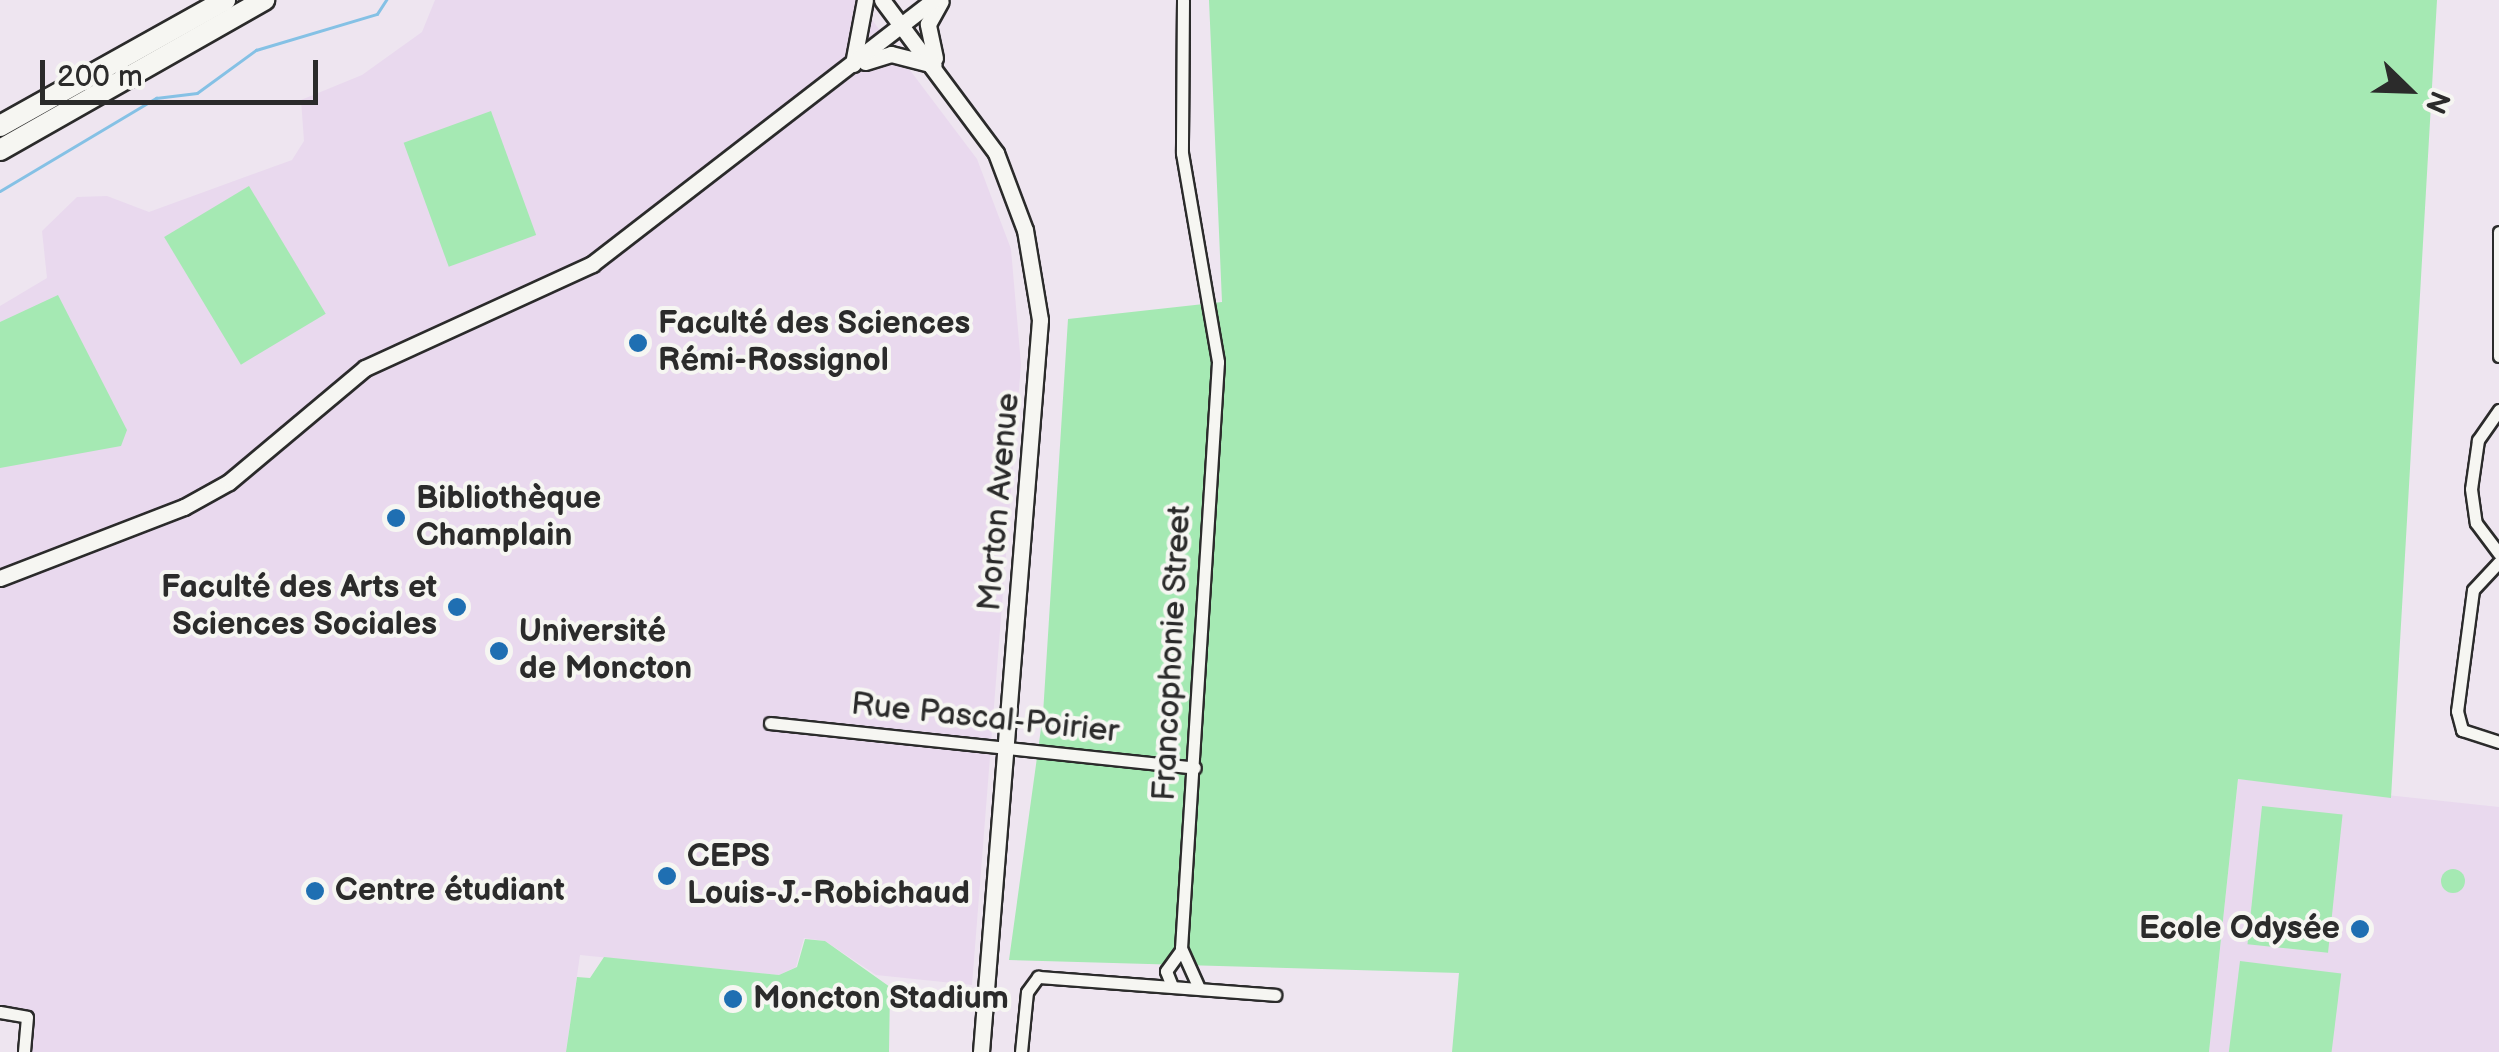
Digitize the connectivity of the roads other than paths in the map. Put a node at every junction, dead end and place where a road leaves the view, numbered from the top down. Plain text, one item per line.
1 (225, 0) edge
2 (264, 0) edge
3 (865, 0) edge
4 (882, 0) edge
5 (933, 0) edge
6 (942, 0) edge
7 (1183, 0) edge
8 (902, 24) junction
9 (937, 66) junction
10 (852, 67) junction
11 (0, 126) edge
12 (0, 150) edge
13 (2499, 232) edge
14 (2497, 318) edge
15 (2499, 356) edge
16 (2499, 410) edge
17 (2499, 553) edge
18 (2499, 562) edge
19 (0, 578) edge
20 (770, 723) dead end
21 (2499, 742) edge
22 (1006, 749) junction
23 (1195, 768) junction
24 (1178, 978) junction
25 (1275, 995) dead end
26 (0, 1012) edge
27 (24, 1052) edge
28 (981, 1052) edge
29 (1021, 1052) edge

1 - 11 highway
2 - 12 highway
3 - 10 street
4 - 8 street, Morton Avenue
5 - 8 street
6 - 9 street
7 - 23 street, Francophonie Street
8 - 9 street, Morton Avenue
8 - 10 street
9 - 10 street
9 - 22 street, Morton Avenue
10 - 19 street
13 - 14 street
14 - 15 street
16 - 17 street
18 - 21 street
20 - 22 street, Rue Pascal-Poirier
22 - 23 street, Rue Pascal-Poirier
22 - 28 street, Morton Avenue
23 - 24 street, Francophonie Street
24 - 25 street
24 - 29 street
26 - 27 street

